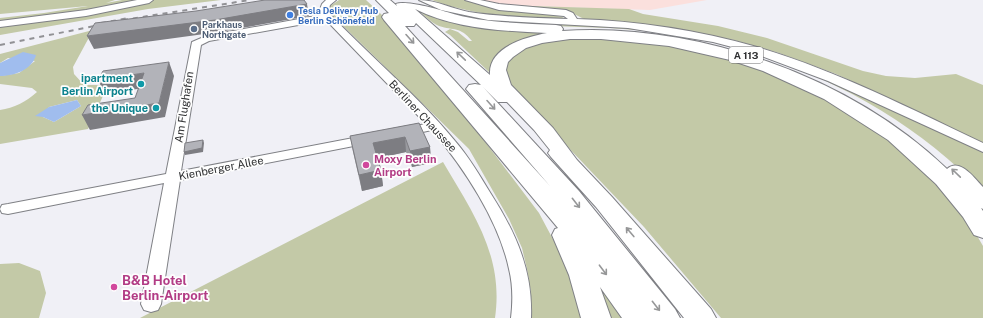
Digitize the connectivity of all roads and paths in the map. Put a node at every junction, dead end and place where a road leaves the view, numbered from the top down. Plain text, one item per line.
1 (136, 0) edge
2 (149, 0) edge
3 (332, 0) edge
4 (374, 0) edge
5 (382, 0) edge
6 (397, 0) edge
7 (408, 0) edge
8 (422, 0) edge
9 (469, 0) edge
10 (328, 17) junction
11 (0, 22) edge
12 (574, 22) junction
13 (434, 126) junction
14 (490, 132) junction
15 (983, 148) edge
16 (568, 162) junction
17 (172, 178) junction
18 (983, 201) edge
19 (8, 209) dead end
20 (983, 229) edge
21 (151, 304) dead end
22 (521, 318) edge
23 (596, 318) edge
24 (639, 318) edge
25 (665, 318) edge
26 (701, 318) edge

1 - 11 street
2 - 11 street
3 - 10 street
4 -> 14 highway
5 -> 25 highway
16 -> 6 highway
18 -> 7 highway, A 113
8 - 12 street
9 - 12 street
10 - 13 street, Berliner Chaussee
10 - 17 street, Am Flughafen
12 - 15 street
13 - 17 street, Kienberger Allee
13 - 22 street, Berliner Chaussee
14 - 23 highway
14 -> 24 highway
16 - 20 highway
26 -> 16 highway
17 - 19 street, Kienberger Allee
17 - 21 street, Am Flughafen

